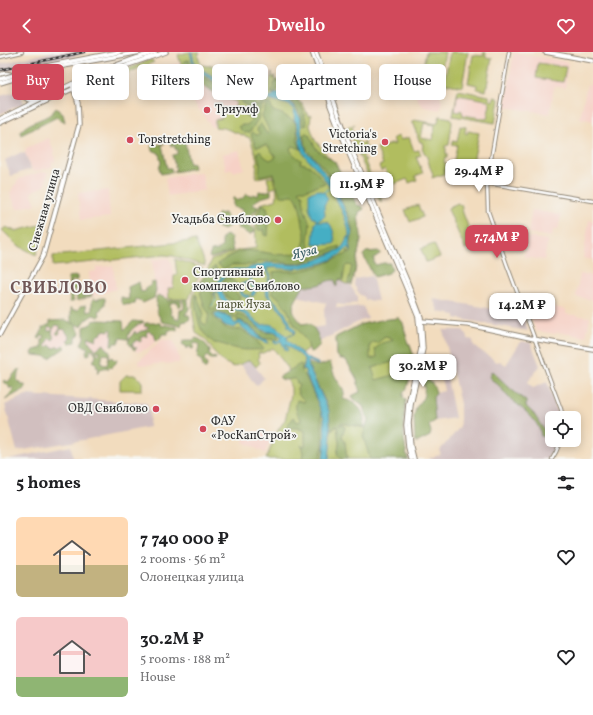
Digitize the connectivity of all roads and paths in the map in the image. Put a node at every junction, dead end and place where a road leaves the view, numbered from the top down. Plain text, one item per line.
1 (22, 52) edge
2 (119, 52) edge
3 (137, 52) edge
4 (155, 52) edge
5 (166, 52) edge
6 (312, 52) edge
7 (316, 52) edge
8 (509, 52) edge
9 (545, 52) edge
10 (141, 53) edge
11 (0, 57) edge
12 (147, 58) junction
13 (593, 61) edge
14 (128, 63) junction
15 (0, 75) edge
16 (12, 75) edge
17 (0, 79) edge
18 (0, 83) edge
19 (26, 100) edge
20 (37, 100) edge
21 (38, 100) edge
22 (48, 100) edge
23 (77, 100) edge
24 (0, 119) edge
25 (0, 123) edge
26 (487, 183) junction
27 (593, 201) edge
28 (420, 321) junction
29 (0, 334) edge
30 (534, 339) junction
31 (593, 349) edge
32 (561, 411) edge
33 (558, 447) edge
34 (412, 459) edge
35 (552, 459) edge

1 - 11 street
2 - 17 main road, bridge
3 - 10 main road
3 - 14 main road
4 - 10 main road
5 - 12 main road
6 - 28 main road
7 - 28 main road
8 - 26 street
9 - 13 main road
10 - 12 main road
10 - 14 main road
10 - 18 main road, bridge
12 - 14 main road
15 - 16 main road
19 - 20 main road
21 - 24 main road
22 - 25 main road
23 - 29 main road, Снежная улица
26 - 27 street
26 - 30 street
28 - 30 main road
28 - 34 main road
30 - 31 main road
30 - 32 street
33 - 35 street

